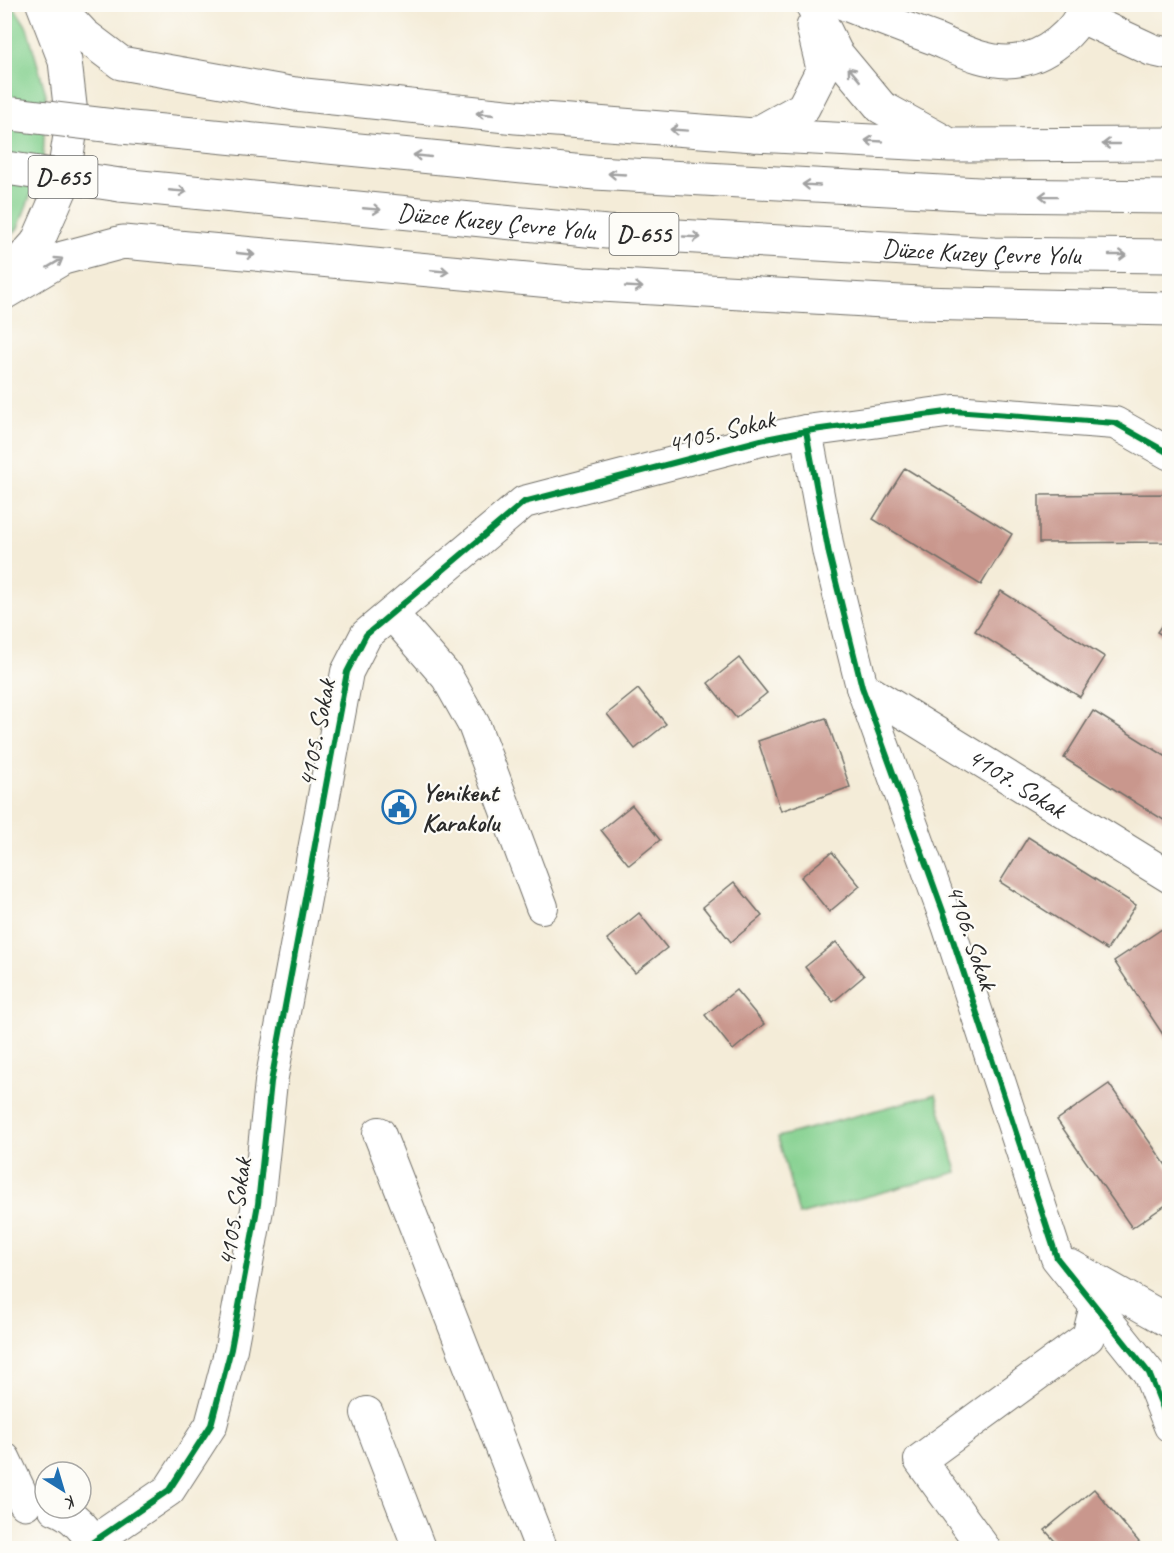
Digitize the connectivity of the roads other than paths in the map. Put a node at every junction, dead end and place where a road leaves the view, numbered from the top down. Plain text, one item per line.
1 (43, 4) edge
2 (55, 4) edge
3 (810, 4) edge
4 (844, 4) edge
5 (1084, 11) edge
6 (1170, 54) edge
7 (9, 113) edge
8 (754, 135) junction
9 (1170, 144) edge
10 (950, 145) junction
11 (5, 168) edge
12 (1170, 197) edge
13 (1170, 255) edge
14 (4, 280) edge
15 (4, 293) edge
16 (1170, 309) edge
17 (806, 431) junction
18 (1170, 454) edge
19 (392, 614) junction
20 (862, 687) junction
21 (1170, 877) edge
22 (542, 907) dead end
23 (379, 1133) dead end
24 (1057, 1258) junction
25 (1096, 1306) junction
26 (1170, 1322) edge
27 (367, 1413) dead end
28 (1170, 1426) edge
29 (4, 1459) edge
30 (32, 1506) edge
31 (93, 1545) edge
32 (419, 1548) edge
33 (541, 1548) edge
34 (984, 1548) edge

1 - 14 main road
8 -> 2 main road
3 - 8 main road
10 -> 3 main road
4 - 5 street
5 - 6 street
12 -> 7 main road, D-655, bridge
10 -> 8 main road
9 -> 10 main road
11 -> 13 main road, Düzce Kuzey Çevre Yolu / D-655, bridge
15 -> 16 main road
17 - 18 street, 4105. Sokak
17 - 19 street, 4105. Sokak
17 - 20 street, 4106. Sokak
19 - 22 street
19 - 31 street, 4105. Sokak
20 - 21 street, 4107. Sokak
20 - 24 street, 4106. Sokak
23 - 33 street
24 - 25 street, 4106. Sokak
24 - 26 street
25 - 28 street, 4106. Sokak
25 - 34 street
27 - 32 street
29 - 30 main road
30 - 31 main road

